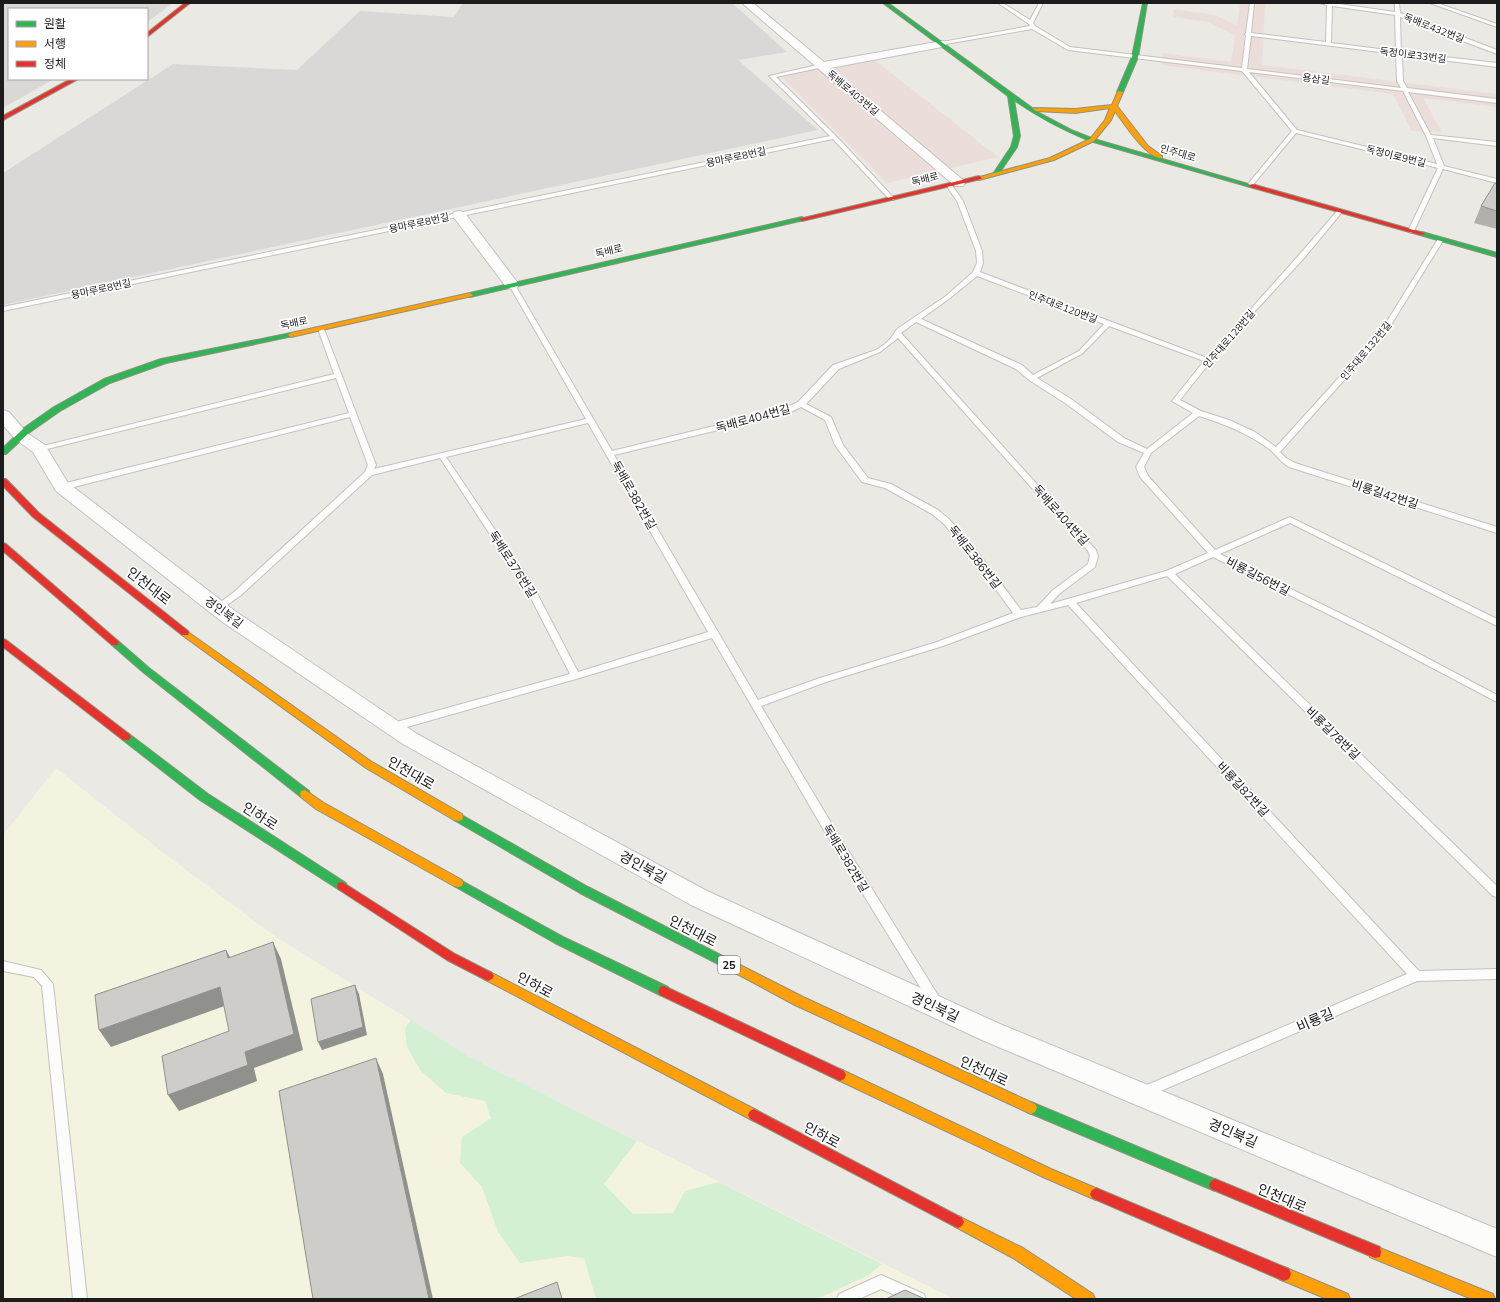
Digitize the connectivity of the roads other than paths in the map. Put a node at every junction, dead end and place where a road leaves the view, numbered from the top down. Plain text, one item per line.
1 (188, 3) edge
2 (885, 3) edge
3 (1000, 3) edge
4 (1041, 3) edge
5 (1145, 3) edge
6 (1252, 3) edge
7 (1322, 3) edge
8 (1330, 3) edge
9 (1397, 3) edge
10 (1432, 3) edge
11 (763, 4) dead end
12 (749, 5) edge
13 (1398, 14) junction
14 (1032, 25) junction
15 (1497, 26) edge
16 (148, 34) edge
17 (1247, 34) junction
18 (942, 44) junction
19 (1328, 44) junction
20 (1497, 52) edge
21 (1399, 53) junction
22 (1134, 57) junction
23 (1497, 65) edge
24 (822, 66) junction
25 (1244, 70) junction
26 (73, 80) edge
27 (1404, 89) junction
28 (1011, 95) junction
29 (1497, 101) edge
30 (1114, 106) junction
31 (1029, 108) junction
32 (3, 118) edge
33 (1296, 131) junction
34 (1429, 136) junction
35 (834, 137) junction
36 (1092, 140) junction
37 (1497, 144) edge
38 (1167, 162) junction
39 (1441, 167) junction
40 (996, 174) junction
41 (1497, 181) edge
42 (954, 184) junction
43 (1250, 185) junction
44 (892, 199) junction
45 (1340, 211) junction
46 (459, 215) junction
47 (1411, 231) junction
48 (1441, 239) junction
49 (1497, 255) edge
50 (976, 274) junction
51 (512, 285) junction
52 (3, 309) edge
53 (916, 319) junction
54 (1107, 324) junction
55 (321, 329) junction
56 (897, 334) junction
57 (1209, 361) junction
58 (338, 375) junction
59 (1032, 378) junction
60 (802, 404) junction
61 (1198, 413) junction
62 (353, 414) junction
63 (3, 415) edge
64 (590, 420) junction
65 (21, 436) junction
66 (39, 449) junction
67 (3, 452) edge
68 (1148, 452) junction
69 (1276, 452) junction
70 (610, 454) junction
71 (442, 456) junction
72 (369, 473) junction
73 (3, 481) edge
74 (62, 487) junction
75 (1497, 530) edge
76 (3, 546) edge
77 (1214, 554) junction
78 (1169, 573) junction
79 (1070, 602) junction
80 (217, 608) junction
81 (1040, 610) junction
82 (1020, 614) junction
83 (1497, 623) edge
84 (714, 634) junction
85 (3, 642) edge
86 (576, 676) junction
87 (1497, 699) edge
88 (755, 705) junction
89 (393, 728) junction
90 (1497, 893) edge
91 (3, 966) edge
92 (1497, 974) edge
93 (1416, 976) junction
94 (940, 1009) junction
95 (1139, 1094) junction
96 (1497, 1243) edge
97 (80, 1299) edge
98 (844, 1299) edge
99 (919, 1299) edge
100 (1088, 1299) edge
101 (1343, 1299) edge
102 (1488, 1299) edge

1 - 16 main road
2 - 18 main road, 인주대로
3 - 14 lane, 용삼길
4 - 14 lane
5 - 22 main road, 독배로
6 - 17 lane
7 - 8 lane, 독배로432번길
8 - 13 lane, 독배로432번길
8 - 19 lane
9 - 13 lane
10 - 15 lane
11 - 12 street
12 - 24 street, 독배로403번길
13 - 20 lane, 독배로432번길
13 - 21 lane
14 - 18 lane
14 - 22 lane, 용삼길
17 - 19 lane, 독정이로33번길
17 - 25 lane
18 - 24 street
18 - 28 main road, 인주대로
19 - 21 lane, 독정이로33번길
21 - 23 lane, 독정이로33번길
21 - 27 lane
22 - 25 lane, 용삼길
22 - 30 main road, 독배로
24 - 35 lane
24 - 42 street, 독배로403번길
25 - 27 lane, 용삼길
25 - 33 lane
26 - 32 main road
27 - 29 lane, 용삼길
27 - 34 lane
28 - 31 main road, 인주대로
28 - 40 main road
30 - 31 main road
30 - 36 main road, 독배로
30 - 38 main road
31 - 36 main road, 인주대로
33 - 39 lane, 독정이로9번길
33 - 43 lane
34 - 37 lane
34 - 39 lane
35 - 44 lane
35 - 46 lane, 용마루로8번길
36 - 38 main road, 인주대로
36 - 40 main road, 독배로
38 - 43 main road, 인주대로
39 - 41 lane, 독정이로9번길
39 - 47 lane
40 - 42 main road, 독배로
42 - 44 main road, 독배로
42 - 50 lane
43 - 45 main road, 인주대로
44 - 51 main road, 독배로
45 - 47 main road, 인주대로
45 - 57 lane, 인주대로128번길
46 - 51 street
46 - 52 lane, 용마루로8번길
47 - 48 main road, 인주대로
48 - 49 main road, 인주대로
48 - 69 lane, 인주대로132번길
50 - 53 lane, 독배로404번길
50 - 54 lane, 인주대로120번길
51 - 55 main road, 독배로
51 - 64 lane, 독배로382번길
53 - 56 lane, 독배로404번길
53 - 59 lane
54 - 57 lane
54 - 59 lane, 인주대로120번길
55 - 58 lane
55 - 65 main road, 독배로
56 - 60 lane, 독배로404번길
56 - 81 lane, 독배로404번길
57 - 61 lane, 인주대로128번길
58 - 62 lane
58 - 66 lane
59 - 68 lane
60 - 70 lane, 독배로404번길
60 - 82 lane, 독배로386번길
61 - 68 lane
61 - 69 lane, 비룡길42번길
62 - 72 lane
62 - 74 lane
63 - 65 street, 경인북길
64 - 70 lane, 독배로382번길
64 - 71 lane
65 - 66 street, 경인북길
65 - 67 main road, 독배로
66 - 74 street, 경인북길
68 - 77 lane
69 - 75 lane, 비룡길42번길
70 - 84 lane, 독배로382번길
71 - 72 lane
71 - 86 lane, 독배로376번길
72 - 80 lane
73 - 102 main road, 인천대로 / 25
74 - 80 street, 경인북길
76 - 101 main road
77 - 78 lane
77 - 83 lane, 비룡길56번길
77 - 87 lane, 비룡길56번길
78 - 79 lane
78 - 90 lane, 비룡길78번길
79 - 81 lane
79 - 93 lane, 비룡길82번길
80 - 89 street, 경인북길
81 - 82 lane
82 - 88 lane
84 - 86 lane
84 - 88 lane, 독배로382번길
85 - 100 main road, 인하로
86 - 89 lane
88 - 94 lane, 독배로382번길
89 - 94 street, 경인북길
91 - 97 lane
92 - 93 lane, 비룡길
93 - 95 lane, 비룡길
94 - 95 street, 경인북길
95 - 96 street, 경인북길
98 - 99 lane

